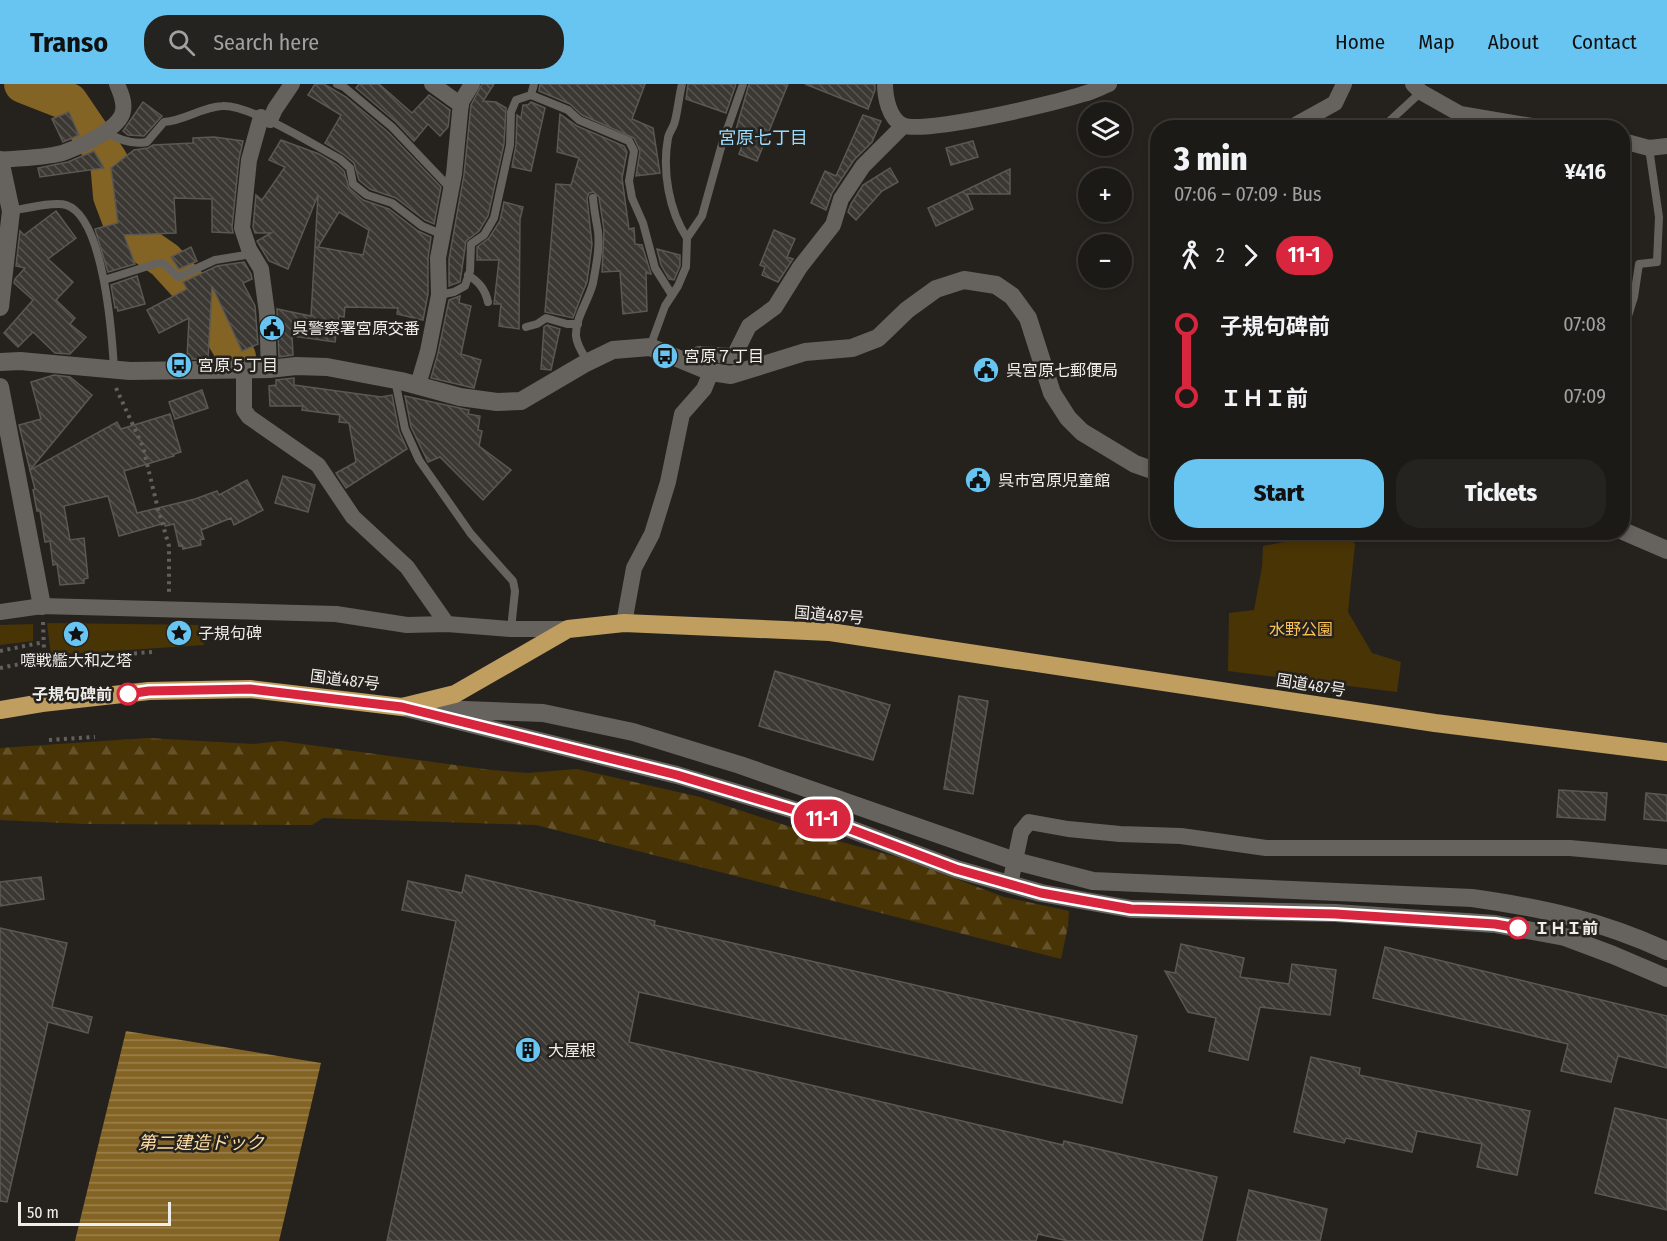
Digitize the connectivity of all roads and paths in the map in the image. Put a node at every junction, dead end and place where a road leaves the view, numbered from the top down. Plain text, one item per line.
1 (117, 84) edge
2 (292, 84) edge
3 (337, 84) edge
4 (432, 84) edge
5 (472, 84) edge
6 (534, 84) edge
7 (682, 84) edge
8 (743, 84) edge
9 (885, 84) edge
10 (1109, 84) edge
11 (1344, 84) edge
12 (1417, 88) edge
13 (531, 95) junction
14 (461, 105) junction
15 (266, 119) junction
16 (1304, 120) edge
17 (1389, 120) edge
18 (1496, 120) edge
19 (903, 126) junction
20 (98, 136) junction
21 (1630, 143) edge
22 (1667, 146) edge
23 (1649, 148) junction
24 (0, 160) edge
25 (451, 189) junction
26 (593, 198) dead end
27 (11, 211) junction
28 (441, 234) junction
29 (687, 238) junction
30 (252, 254) junction
31 (468, 275) junction
32 (104, 280) junction
33 (439, 295) junction
34 (672, 295) junction
35 (488, 302) dead end
36 (0, 307) edge
37 (1630, 310) edge
38 (578, 324) junction
39 (526, 327) dead end
40 (650, 347) junction
41 (0, 362) edge
42 (588, 362) junction
43 (691, 364) junction
44 (269, 369) junction
45 (114, 370) junction
46 (244, 370) junction
47 (711, 372) junction
48 (395, 380) junction
49 (417, 385) junction
50 (0, 387) edge
51 (1150, 469) edge
52 (1630, 534) edge
53 (1667, 549) edge
54 (42, 606) junction
55 (168, 610) junction
56 (0, 612) edge
57 (624, 623) junction
58 (447, 624) junction
59 (511, 629) junction
60 (568, 630) junction
61 (44, 642) junction
62 (44, 650) dead end
63 (0, 651) edge
64 (152, 652) dead end
65 (93, 655) junction
66 (45, 664) dead end
67 (0, 668) edge
68 (402, 707) junction
69 (0, 710) edge
70 (95, 737) dead end
71 (49, 740) dead end
72 (1667, 752) edge
73 (1667, 857) edge
74 (1015, 861) junction
75 (1010, 884) junction
76 (1667, 951) edge
77 (1667, 978) edge

1 - 20 street
2 - 15 street
3 - 25 lane
4 - 14 street
5 - 14 street
6 - 13 lane
7 - 29 lane
8 - 29 lane
9 - 19 street
10 - 19 street
11 - 16 street
12 - 17 lane
12 - 18 street
13 - 31 lane
13 - 34 lane
14 - 25 street
15 - 20 lane
15 - 28 lane
15 - 30 street
19 - 43 street
20 - 24 street
21 - 23 street
22 - 23 street
23 - 37 lane
24 - 27 street
25 - 28 street
26 - 38 lane
27 - 32 lane
27 - 36 street
28 - 33 street
29 - 34 lane
30 - 32 lane
30 - 44 street
31 - 33 lane
31 - 35 lane
32 - 45 lane
33 - 49 street
34 - 40 lane
38 - 39 lane
38 - 42 lane
40 - 42 street
40 - 43 street
41 - 45 street
42 - 49 street
43 - 47 street
44 - 46 street
44 - 48 street
45 - 46 street
45 - 55 path
46 - 58 street
47 - 51 street
47 - 57 street
48 - 49 street
48 - 59 lane
50 - 54 street
52 - 53 street
54 - 55 street
54 - 56 street
54 - 61 path
55 - 58 street
57 - 60 highway, 国道487号
57 - 72 highway, 国道487号
58 - 59 street
59 - 60 street
60 - 68 highway, 国道487号
61 - 62 path
61 - 63 path
64 - 65 path
65 - 66 path
65 - 67 path
68 - 69 highway, 国道487号
68 - 74 street
68 - 75 street
70 - 71 path
73 - 74 street
74 - 75 street
74 - 76 street
75 - 77 street

